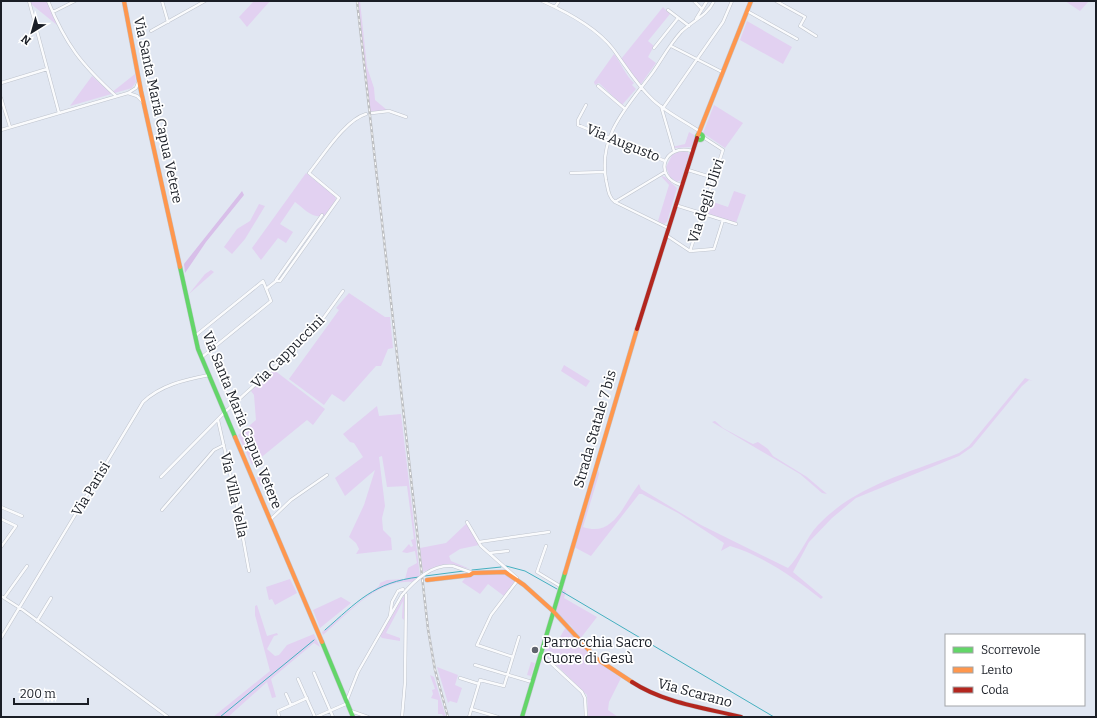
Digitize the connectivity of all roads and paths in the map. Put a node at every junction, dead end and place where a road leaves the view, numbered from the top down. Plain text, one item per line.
1 (29, 1) edge
2 (48, 1) edge
3 (75, 1) edge
4 (124, 1) edge
5 (162, 1) edge
6 (205, 1) edge
7 (542, 1) edge
8 (559, 1) edge
9 (694, 1) edge
10 (707, 1) edge
11 (714, 1) edge
12 (732, 1) edge
13 (751, 1) edge
14 (776, 1) edge
15 (555, 7) junction
16 (702, 9) junction
17 (668, 10) dead end
18 (747, 11) junction
19 (53, 12) junction
20 (678, 18) junction
21 (696, 20) junction
22 (168, 22) junction
23 (689, 26) junction
24 (151, 31) dead end
25 (816, 36) dead end
26 (797, 39) dead end
27 (671, 46) junction
28 (654, 48) dead end
29 (698, 60) junction
30 (47, 69) junction
31 (723, 73) junction
32 (139, 80) junction
33 (1, 83) edge
34 (598, 86) dead end
35 (641, 88) junction
36 (134, 90) junction
37 (141, 91) junction
38 (128, 93) junction
39 (132, 94) junction
40 (116, 96) junction
41 (1, 98) edge
42 (144, 103) junction
43 (586, 105) dead end
44 (662, 107) junction
45 (624, 108) junction
46 (59, 113) junction
47 (372, 113) dead end
48 (366, 114) dead end
49 (406, 117) dead end
50 (10, 127) junction
51 (1, 130) edge
52 (700, 135) junction
53 (609, 138) junction
54 (693, 150) junction
55 (674, 151) junction
56 (665, 161) junction
57 (686, 169) junction
58 (605, 172) junction
59 (665, 172) junction
60 (571, 173) dead end
61 (714, 178) junction
62 (681, 185) junction
63 (615, 202) junction
64 (675, 205) junction
65 (702, 214) junction
66 (322, 215) dead end
67 (723, 220) junction
68 (736, 224) dead end
69 (668, 228) junction
70 (666, 235) junction
71 (690, 251) junction
72 (276, 281) junction
73 (266, 289) junction
74 (344, 291) dead end
75 (194, 337) junction
76 (201, 358) junction
77 (209, 375) junction
78 (225, 412) junction
79 (218, 420) junction
80 (224, 445) junction
81 (327, 475) dead end
82 (161, 477) dead end
83 (1, 507) edge
84 (162, 510) dead end
85 (22, 516) dead end
86 (1, 519) edge
87 (271, 520) junction
88 (467, 522) dead end
89 (550, 532) dead end
90 (1, 538) edge
91 (6, 541) junction
92 (479, 542) junction
93 (546, 546) dead end
94 (1, 547) edge
95 (508, 552) dead end
96 (489, 553) junction
97 (27, 566) dead end
98 (249, 571) dead end
99 (473, 573) junction
100 (427, 580) dead end
101 (518, 581) junction
102 (524, 585) junction
103 (560, 586) junction
104 (2, 597) edge
105 (51, 598) dead end
106 (19, 608) junction
107 (553, 611) junction
108 (390, 616) junction
109 (37, 621) junction
110 (519, 637) dead end
111 (1, 638) edge
112 (540, 654) junction
113 (513, 656) junction
114 (475, 665) dead end
115 (314, 673) dead end
116 (508, 675) junction
117 (460, 678) dead end
118 (298, 679) dead end
119 (532, 682) junction
120 (479, 684) junction
121 (286, 694) dead end
122 (307, 698) junction
123 (347, 702) junction
124 (291, 705) junction
125 (471, 709) junction
126 (331, 711) junction
127 (351, 711) junction
128 (168, 717) edge
129 (279, 717) edge
130 (315, 717) edge
131 (334, 717) edge
132 (353, 717) edge
133 (368, 717) edge
134 (402, 717) edge
135 (469, 717) edge
136 (498, 717) edge
137 (522, 717) edge
138 (586, 717) edge
139 (741, 717) edge

1 - 30 street
2 - 19 street
3 - 19 street
4 - 32 main road, Via Santa Maria Capua Vetere
5 - 22 street
6 - 22 street
7 - 15 street
8 - 15 street
9 - 16 street
10 - 16 street
11 - 21 street
12 - 29 street
13 - 18 main road
14 - 25 street
15 - 35 street
16 - 21 street
17 - 20 street
18 - 26 street
18 - 31 main road
19 - 40 street
20 - 23 street
20 - 28 street
21 - 23 street
22 - 24 street
23 - 27 street
27 - 29 street
27 - 35 street
29 - 31 street
29 - 44 street
30 - 33 street
30 - 46 street
31 - 52 main road
32 - 36 street
32 - 37 main road, Via Santa Maria Capua Vetere
34 - 45 street
35 - 44 street
35 - 45 street
36 - 37 street
36 - 38 street
37 - 39 street
37 - 42 main road, Via Santa Maria Capua Vetere
38 - 39 street
38 - 40 street
39 - 42 street
40 - 46 street
41 - 50 street
42 - 75 main road, Via Santa Maria Capua Vetere
43 - 53 street, Via Augusto
44 - 52 street
44 - 55 street
45 - 53 street
46 - 50 street
47 - 49 street
48 - 72 street
50 - 51 street
52 - 54 main road, Strada Statale 7 bis
52 - 61 street, Via degli Ulivi
53 - 56 street, Via Augusto
53 - 58 street
54 - 55 street
54 - 57 main road, Strada Statale 7 bis
55 - 56 street
56 - 59 street
57 - 61 street
57 - 62 main road, Strada Statale 7 bis
58 - 60 street
58 - 63 street
59 - 62 street
59 - 63 street
61 - 65 street, Via degli Ulivi
62 - 64 main road, Strada Statale 7 bis
63 - 69 street
64 - 65 street
64 - 69 main road, Strada Statale 7 bis
65 - 67 street
65 - 71 street, Via degli Ulivi
66 - 72 street
67 - 68 street
67 - 71 street
69 - 70 main road, Strada Statale 7 bis
70 - 71 street
70 - 103 main road, Strada Statale 7 bis
72 - 73 street
73 - 75 street
73 - 76 street
74 - 78 street, Via Cappuccini
75 - 76 main road, Via Santa Maria Capua Vetere
76 - 77 main road, Via Santa Maria Capua Vetere
77 - 78 main road, Via Santa Maria Capua Vetere
77 - 106 street, Via Parisi
78 - 79 street, Via Cappuccini
78 - 87 main road, Via Santa Maria Capua Vetere
79 - 80 street, Via Villa Vella
79 - 82 street, Via Cappuccini
80 - 84 street
80 - 98 street, Via Villa Vella
81 - 87 street
83 - 85 street
86 - 91 street
87 - 123 main road, Via Santa Maria Capua Vetere
88 - 92 street
89 - 92 street
90 - 91 street
91 - 94 street
92 - 96 street
93 - 103 street
95 - 96 street
96 - 102 street
97 - 104 street
99 - 100 main road, Via Scarano
99 - 101 main road, Via Scarano
99 - 108 street, bridge
101 - 102 main road, Via Scarano
101 - 113 street
102 - 107 main road, Via Scarano
103 - 107 main road, Strada Statale 7 bis
104 - 106 street
105 - 109 street
106 - 109 street
106 - 111 street, Via Parisi
107 - 112 main road, Strada Statale 7 bis
107 - 139 main road, Via Scarano
108 - 123 street
108 - 134 street
109 - 128 street
110 - 113 street
112 - 119 main road, Strada Statale 7 bis
112 - 138 street
113 - 116 street
114 - 116 street
115 - 126 street
116 - 119 street
116 - 120 street
117 - 120 street
118 - 122 street
119 - 137 main road, Strada Statale 7 bis
120 - 125 street
121 - 124 street
122 - 124 street
122 - 130 street
123 - 126 street
123 - 127 main road, Via Santa Maria Capua Vetere
124 - 129 street
125 - 135 street
125 - 136 street
126 - 130 street
126 - 131 street
127 - 132 main road, Via Santa Maria Capua Vetere
127 - 133 street

